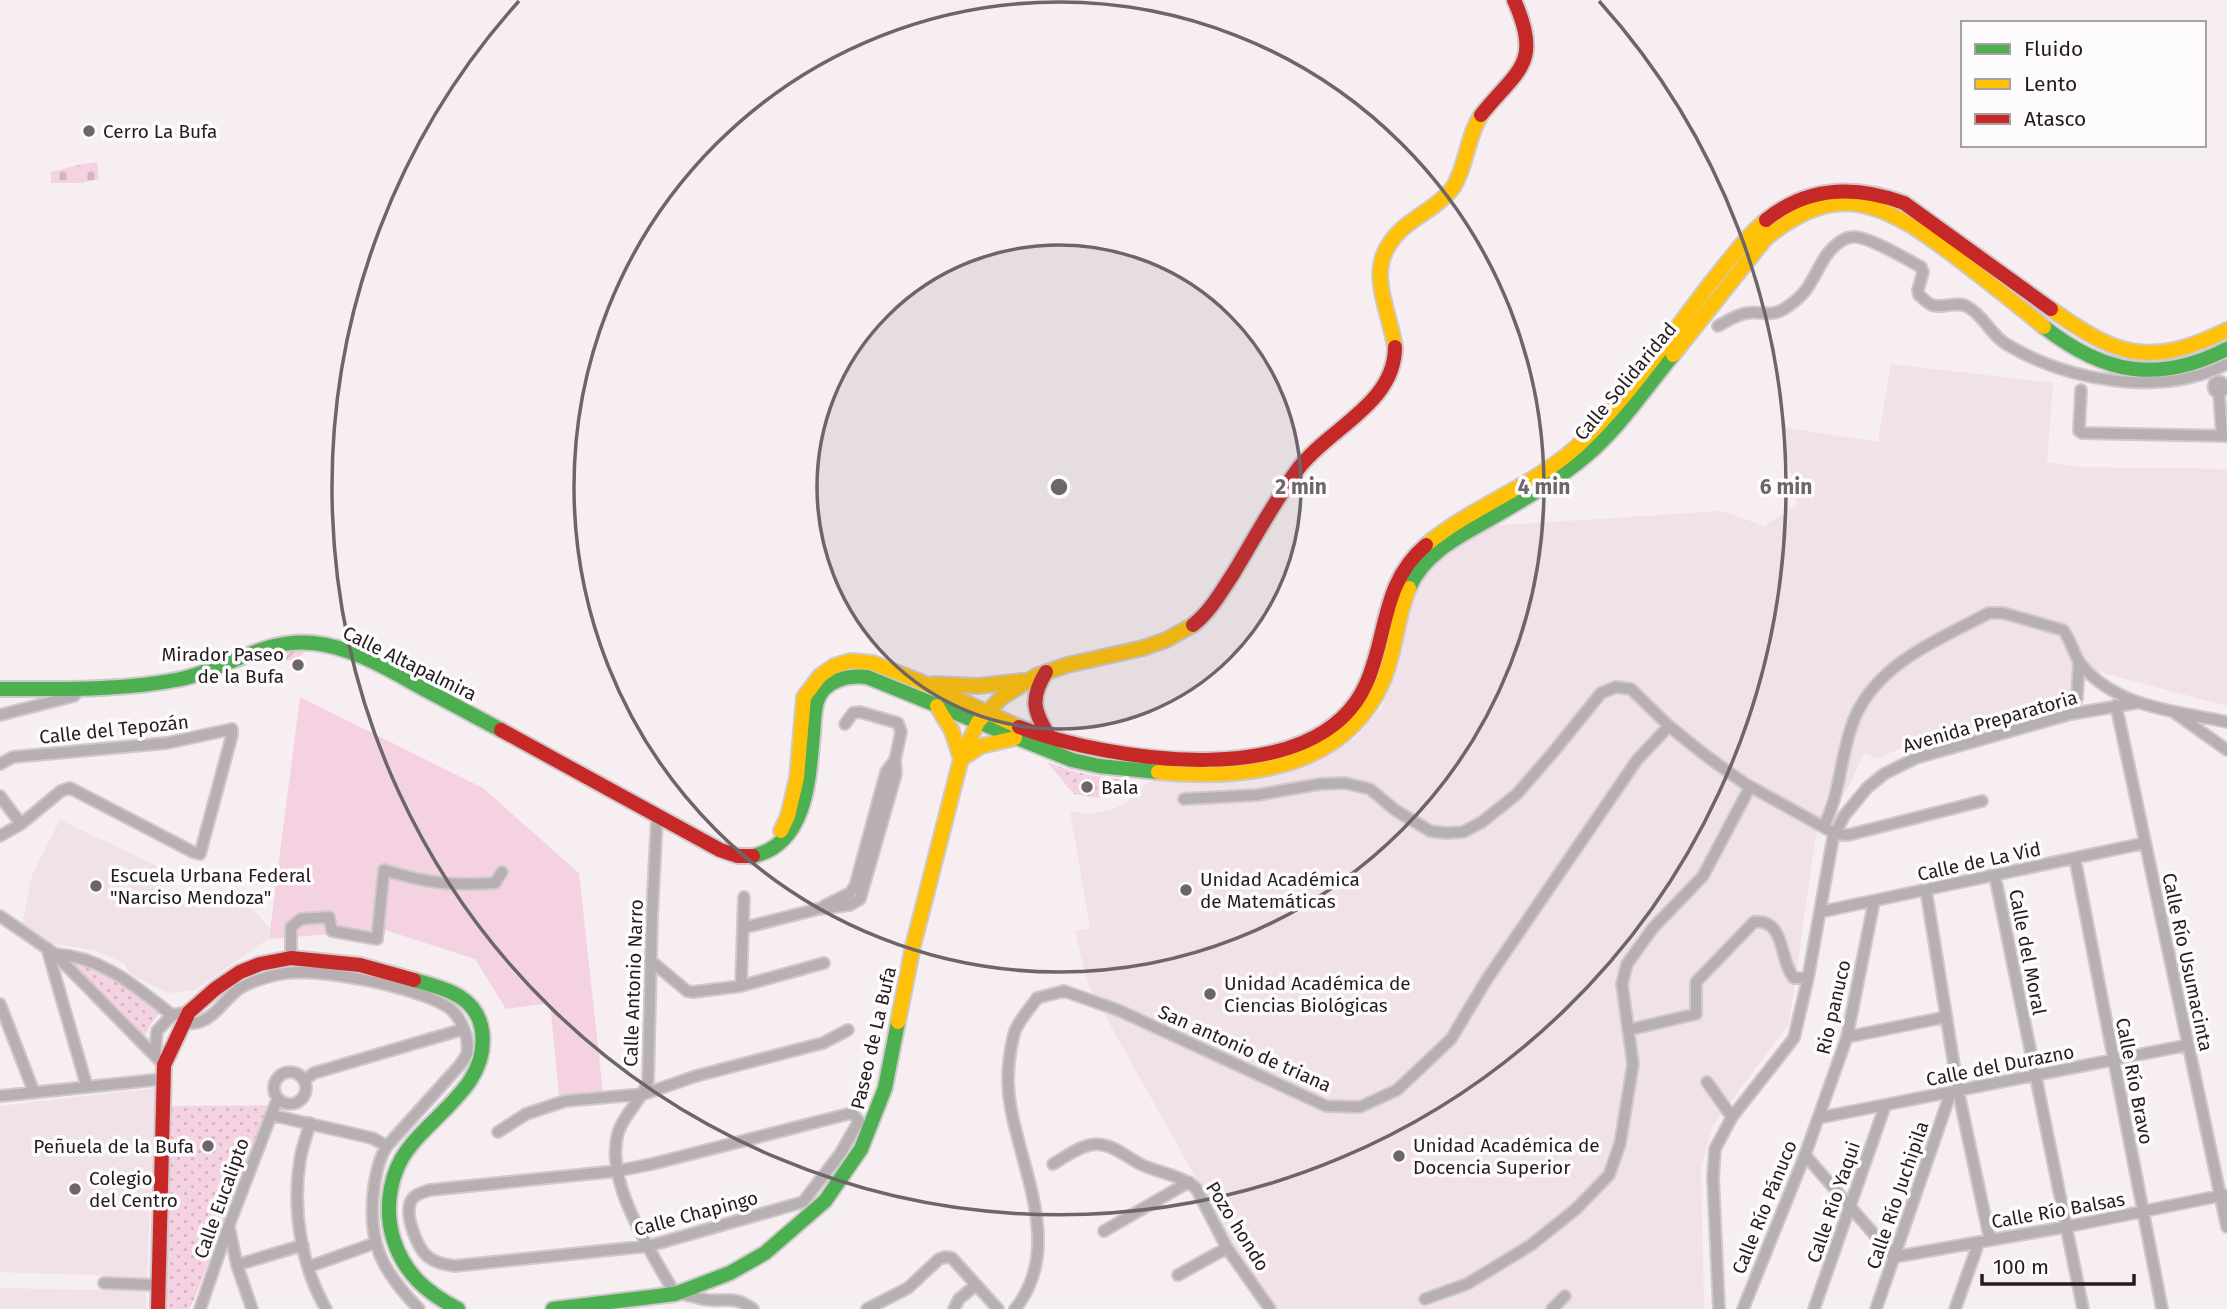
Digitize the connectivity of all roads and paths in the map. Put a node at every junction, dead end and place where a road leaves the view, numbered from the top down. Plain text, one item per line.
1 (1514, 0) edge
2 (1718, 326) dead end
3 (2227, 330) edge
4 (2101, 342) junction
5 (2227, 349) edge
6 (2092, 358) junction
7 (2227, 364) edge
8 (2084, 375) junction
9 (2081, 390) dead end
10 (2219, 393) dead end
11 (2224, 436) edge
12 (2079, 662) junction
13 (1047, 671) junction
14 (1027, 680) junction
15 (926, 683) junction
16 (82, 687) junction
17 (0, 689) edge
18 (2136, 703) junction
19 (936, 705) junction
20 (2116, 705) junction
21 (2173, 711) junction
22 (2071, 714) junction
23 (0, 715) edge
24 (982, 717) junction
25 (2227, 722) edge
26 (845, 724) dead end
27 (1669, 726) junction
28 (1049, 736) junction
29 (1015, 738) junction
30 (2227, 750) edge
31 (961, 759) junction
32 (0, 764) edge
33 (1750, 787) junction
34 (0, 796) edge
35 (1184, 799) dead end
36 (1982, 801) dead end
37 (657, 818) junction
38 (20, 824) junction
39 (1824, 827) junction
40 (1836, 834) junction
41 (0, 836) edge
42 (2145, 844) junction
43 (0, 846) edge
44 (773, 848) junction
45 (2075, 859) junction
46 (502, 872) dead end
47 (1996, 876) junction
48 (1926, 890) junction
49 (744, 897) dead end
50 (1874, 902) junction
51 (1821, 912) junction
52 (0, 916) edge
53 (743, 928) junction
54 (51, 951) junction
55 (291, 958) junction
56 (650, 960) junction
57 (824, 963) dead end
58 (1808, 978) junction
59 (741, 986) junction
60 (0, 1004) edge
61 (181, 1016) junction
62 (1946, 1017) junction
63 (464, 1029) junction
64 (848, 1030) dead end
65 (1628, 1030) junction
66 (1847, 1037) junction
67 (2188, 1045) junction
68 (2113, 1060) junction
69 (161, 1066) junction
70 (2035, 1076) junction
71 (304, 1080) junction
72 (1707, 1082) dead end
73 (87, 1087) junction
74 (1955, 1091) junction
75 (34, 1092) junction
76 (644, 1094) junction
77 (0, 1096) edge
78 (277, 1100) junction
79 (1885, 1106) junction
80 (271, 1115) junction
81 (1732, 1117) junction
82 (1818, 1118) junction
83 (310, 1123) junction
84 (498, 1132) dead end
85 (387, 1146) junction
86 (1805, 1155) junction
87 (1053, 1164) dead end
88 (617, 1171) junction
89 (1189, 1182) junction
90 (2224, 1195) edge
91 (1850, 1209) junction
92 (2143, 1212) junction
93 (229, 1225) junction
94 (2065, 1227) junction
95 (2227, 1227) edge
96 (1104, 1231) dead end
97 (1984, 1241) junction
98 (375, 1243) junction
99 (303, 1245) junction
100 (649, 1246) junction
101 (1227, 1248) junction
102 (1894, 1257) junction
103 (237, 1265) junction
104 (307, 1267) junction
105 (1178, 1275) dead end
106 (104, 1283) dead end
107 (158, 1285) junction
108 (976, 1285) junction
109 (675, 1294) junction
110 (1565, 1296) dead end
111 (1425, 1299) dead end
112 (158, 1309) edge
113 (200, 1309) edge
114 (252, 1309) edge
115 (326, 1309) edge
116 (419, 1309) edge
117 (458, 1309) edge
118 (554, 1309) edge
119 (753, 1309) edge
120 (867, 1309) edge
121 (954, 1309) edge
122 (998, 1309) edge
123 (1015, 1309) edge
124 (1270, 1309) edge
125 (1552, 1309) edge
126 (1719, 1309) edge
127 (1743, 1309) edge
128 (1814, 1309) edge
129 (1876, 1309) edge
130 (1955, 1309) edge
131 (2082, 1309) edge
132 (2162, 1309) edge

1 - 13 main road
2 - 8 street
3 - 4 main road, Calle Solidaridad
4 - 6 street
4 - 28 main road, Calle Solidaridad
5 - 6 main road, Calle Solidaridad
6 - 8 street
6 - 29 main road, Calle Solidaridad
7 - 8 street
9 - 11 street
10 - 11 street
12 - 18 street, Avenida Preparatoria
12 - 22 street
12 - 39 street, Avenida Preparatoria
13 - 14 main road
13 - 28 main road
14 - 15 main road
14 - 24 main road
15 - 24 main road
15 - 44 main road
16 - 17 main road, Calle Altapalmira
16 - 23 street
16 - 37 main road, Calle Altapalmira
18 - 20 street, Avenida Preparatoria
18 - 21 street
19 - 24 main road
19 - 31 main road
19 - 44 main road
20 - 22 street, Avenida Preparatoria
20 - 42 street, Calle Río Usumacinta
21 - 25 street
21 - 30 street
22 - 40 street, Avenida Preparatoria
24 - 28 main road, Calle Solidaridad
24 - 29 main road, Calle Solidaridad
24 - 31 main road, Paseo de La Bufa
26 - 53 street
27 - 33 street
27 - 35 street
27 - 123 street, San antonio de triana
29 - 31 main road
31 - 109 main road, Paseo de La Bufa
32 - 38 street, Calle del Tepozán
33 - 39 street
33 - 65 street
34 - 38 street
36 - 40 street
37 - 44 main road, Calle Altapalmira
37 - 56 street, Calle Antonio Narro
38 - 41 street, Calle del Tepozán
38 - 43 street, Calle del Tepozán
39 - 40 street
40 - 51 street, Avenida Preparatoria
42 - 45 street, Calle de La Vid
42 - 67 street, Calle Río Usumacinta
45 - 47 street, Calle de La Vid
45 - 68 street, Calle Río Bravo
46 - 55 street
47 - 48 street, Calle de La Vid
47 - 70 street, Calle del Moral
48 - 50 street, Calle de La Vid
48 - 62 street
49 - 53 street
50 - 51 street, Calle de La Vid
50 - 66 street, Rio panuco
51 - 58 street, Avenida Preparatoria
52 - 54 street
53 - 59 street
54 - 61 street
54 - 69 street
54 - 73 street
55 - 61 main road
55 - 117 main road
56 - 59 street
56 - 76 street, Calle Antonio Narro
57 - 59 street
58 - 65 street
58 - 81 street, Avenida Preparatoria
60 - 75 street
61 - 63 street
61 - 69 main road
61 - 69 street
62 - 66 street
62 - 74 street
63 - 71 street
63 - 85 street
64 - 76 street
65 - 111 street
66 - 82 street, Rio panuco
67 - 68 street, Calle del Durazno
67 - 90 street, Calle Río Usumacinta
68 - 70 street, Calle del Durazno
68 - 92 street, Calle Río Bravo
69 - 73 street
69 - 107 main road
70 - 74 street, Calle del Durazno
70 - 94 street, Calle del Moral
71 - 78 street
71 - 78 street
72 - 81 street
73 - 75 street
74 - 79 street, Calle del Durazno
74 - 97 street
74 - 102 street, Calle Río Juchipila
75 - 77 street
76 - 84 street
76 - 88 street, Calle Antonio Narro
78 - 80 street, Calle Eucalipto
79 - 82 street, Calle del Durazno
79 - 91 street, Calle Río Yaqui
80 - 83 street
80 - 93 street, Calle Eucalipto
81 - 126 street, Avenida Preparatoria
82 - 86 street, Calle Río Pánuco
83 - 85 street
83 - 99 street
85 - 98 street
86 - 91 street
86 - 127 street, Calle Río Pánuco
87 - 89 street, Pozo hondo
88 - 100 street, Calle Antonio Narro
88 - 100 street, Calle Chapingo
88 - 100 street, Calle Chapingo
89 - 96 street
89 - 101 street, Pozo hondo
90 - 92 street, Calle Río Balsas
90 - 95 street, Calle Río Usumacinta
91 - 102 street
91 - 128 street, Calle Río Yaqui
92 - 94 street, Calle Río Balsas
92 - 132 street, Calle Río Bravo
93 - 103 street
93 - 113 street, Calle Eucalipto
94 - 97 street, Calle Río Balsas
94 - 131 street, Calle del Moral
97 - 102 street, Calle Río Balsas
97 - 130 street
98 - 104 street
98 - 116 street
99 - 103 street
99 - 104 street
100 - 109 street, Calle Antonio Narro
101 - 105 street
101 - 124 street, Pozo hondo
102 - 129 street, Calle Río Juchipila
103 - 114 street
104 - 115 street
106 - 107 street
107 - 112 main road
108 - 120 street
108 - 121 street
108 - 122 street
109 - 118 main road, Paseo de La Bufa
109 - 119 street
110 - 125 street

